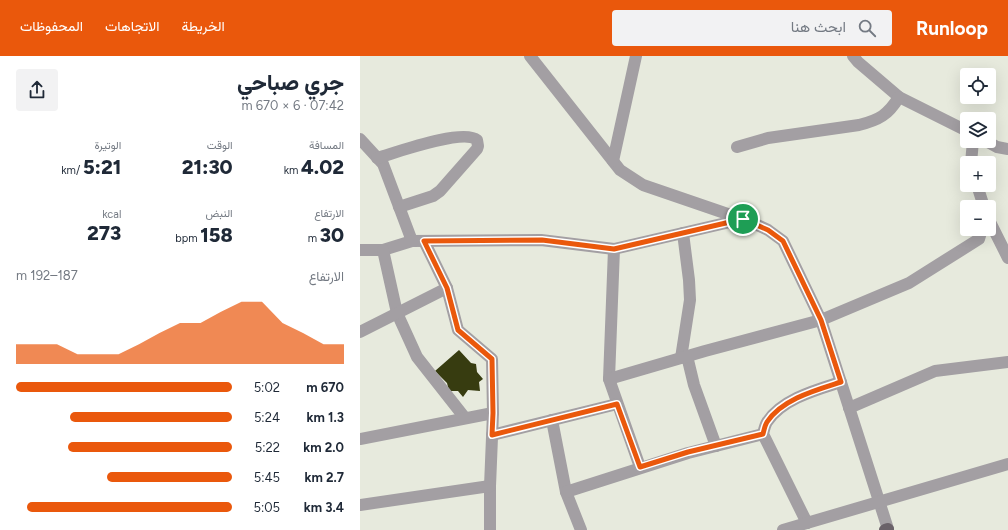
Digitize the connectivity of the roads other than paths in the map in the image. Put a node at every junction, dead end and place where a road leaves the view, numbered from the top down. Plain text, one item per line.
1 (530, 56) edge
2 (636, 56) edge
3 (853, 56) edge
4 (899, 97) junction
5 (960, 128) edge
6 (360, 139) edge
7 (996, 146) edge
8 (737, 147) dead end
9 (1008, 149) edge
10 (377, 158) junction
11 (613, 161) junction
12 (399, 207) junction
13 (743, 219) junction
14 (683, 233) junction
15 (996, 234) edge
16 (980, 236) edge
17 (418, 241) junction
18 (614, 249) junction
19 (360, 250) edge
20 (383, 250) junction
21 (1008, 258) edge
22 (447, 288) junction
23 (397, 313) junction
24 (821, 320) junction
25 (360, 332) edge
26 (684, 357) junction
27 (1008, 362) edge
28 (609, 379) junction
29 (841, 382) junction
30 (617, 404) junction
31 (849, 408) junction
32 (493, 413) junction
33 (465, 418) junction
34 (552, 420) junction
35 (763, 434) junction
36 (492, 435) junction
37 (360, 439) edge
38 (716, 446) junction
39 (1008, 464) edge
40 (640, 467) junction
41 (490, 486) junction
42 (566, 492) junction
43 (879, 501) junction
44 (360, 506) edge
45 (807, 523) junction
46 (490, 530) edge
47 (581, 530) edge
48 (783, 530) edge
49 (886, 530) edge

1 - 11 street
2 - 11 street
3 - 4 street
4 - 5 street
4 - 8 street
6 - 10 street
7 - 9 street
10 - 12 street
10 - 12 street
11 - 13 street
12 - 17 street
13 - 14 street
13 - 24 street
14 - 18 street
14 - 26 street
15 - 21 street
16 - 24 street
17 - 18 street
17 - 20 street
17 - 22 street
18 - 28 street
19 - 20 street
20 - 23 street
22 - 23 street
22 - 32 street
23 - 25 street
23 - 33 street
24 - 26 street
24 - 29 street
26 - 28 street
26 - 38 street
27 - 31 street
28 - 30 street
29 - 31 street
29 - 35 street
30 - 34 street
30 - 40 street
31 - 43 street
32 - 33 street
32 - 36 street
33 - 37 street
34 - 36 street
34 - 42 street
35 - 38 street
35 - 45 street
36 - 41 street
38 - 40 street
39 - 43 street
40 - 42 street
41 - 44 street
41 - 46 street
42 - 47 street
43 - 45 street
43 - 49 street
45 - 48 street

